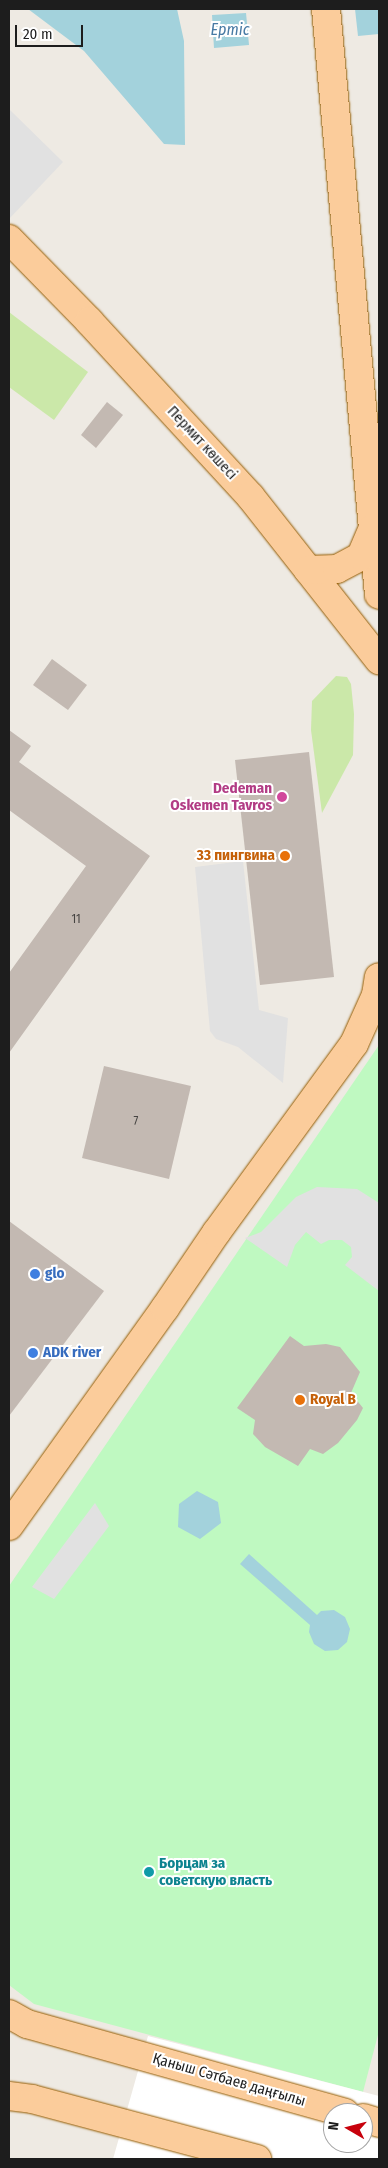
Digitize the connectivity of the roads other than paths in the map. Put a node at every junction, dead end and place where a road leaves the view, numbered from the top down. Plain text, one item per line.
1 (326, 9) edge
2 (9, 240) edge
3 (373, 528) junction
4 (308, 570) junction
5 (379, 595) edge
6 (379, 660) edge
7 (379, 977) edge
8 (9, 1526) edge
9 (9, 2014) edge
10 (9, 2096) edge
11 (323, 2107) edge
12 (257, 2159) edge

1 - 3 main road
2 - 4 main road, Пермит көшесі
3 - 4 main road
3 - 5 main road
4 - 6 main road, Пермит көшесі
7 - 8 main road
9 - 11 main road, Қаныш Сәтбаев даңғылы
10 - 12 main road

